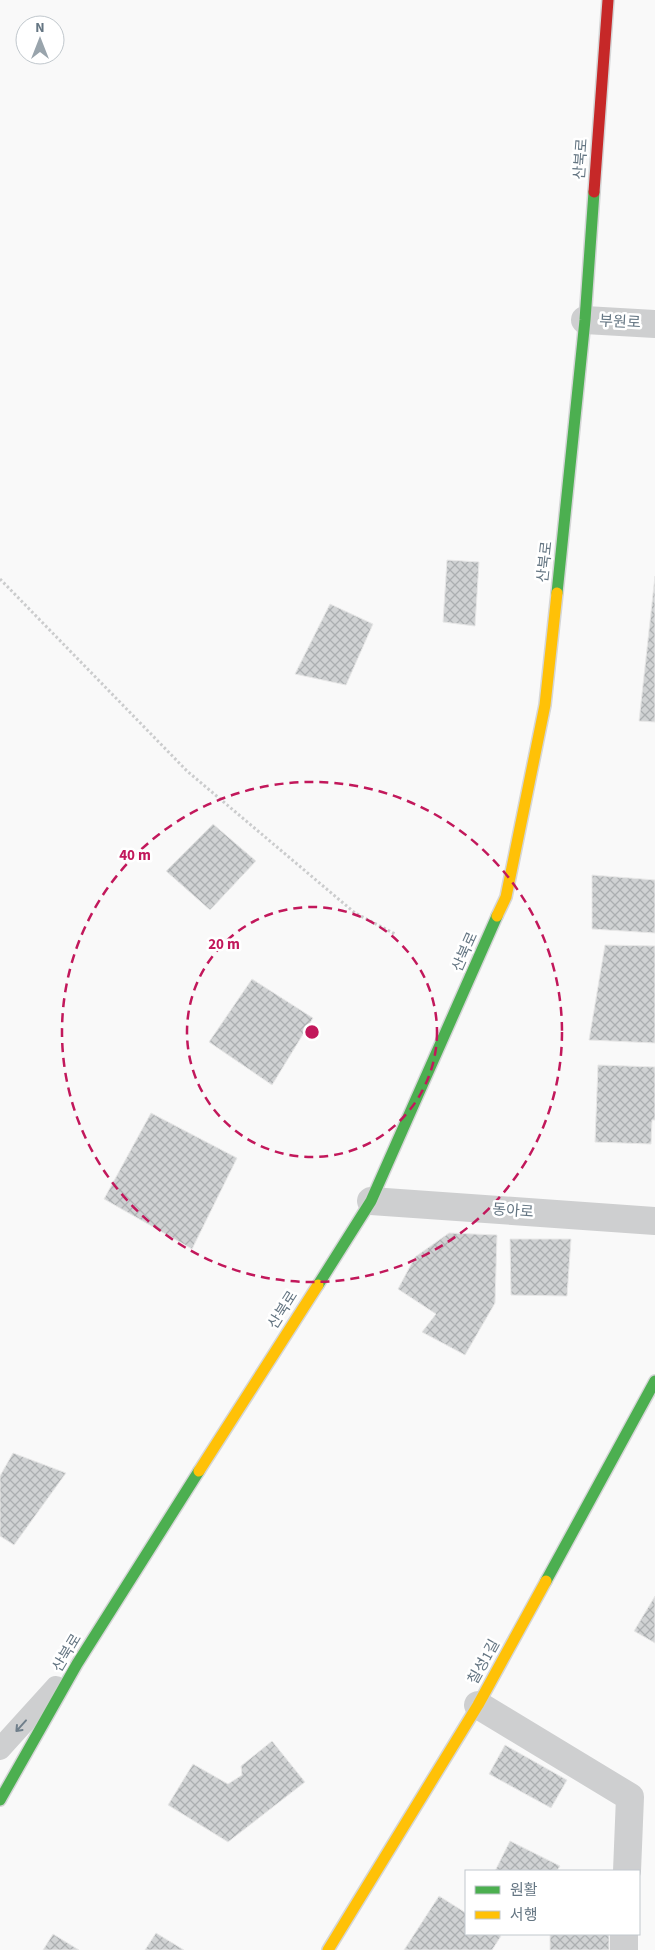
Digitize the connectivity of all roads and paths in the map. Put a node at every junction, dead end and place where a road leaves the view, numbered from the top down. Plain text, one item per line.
1 (608, 0) edge
2 (585, 320) junction
3 (655, 324) edge
4 (0, 579) edge
5 (395, 934) dead end
6 (370, 1201) junction
7 (655, 1222) edge
8 (655, 1382) edge
9 (77, 1664) junction
10 (478, 1705) junction
11 (0, 1748) edge
12 (0, 1800) edge
13 (627, 1870) edge
14 (624, 1935) edge
15 (328, 1950) edge
16 (624, 1950) edge

1 - 2 street, 산북로
2 - 3 street, 부원로
2 - 6 street, 산북로
4 - 5 path
6 - 7 street, 동아로
6 - 9 street, 산북로
8 - 10 street, 칠성1길
9 -> 11 lane
9 - 12 street, 산북로
10 - 13 street
10 - 15 street, 칠성1길
14 - 16 street

